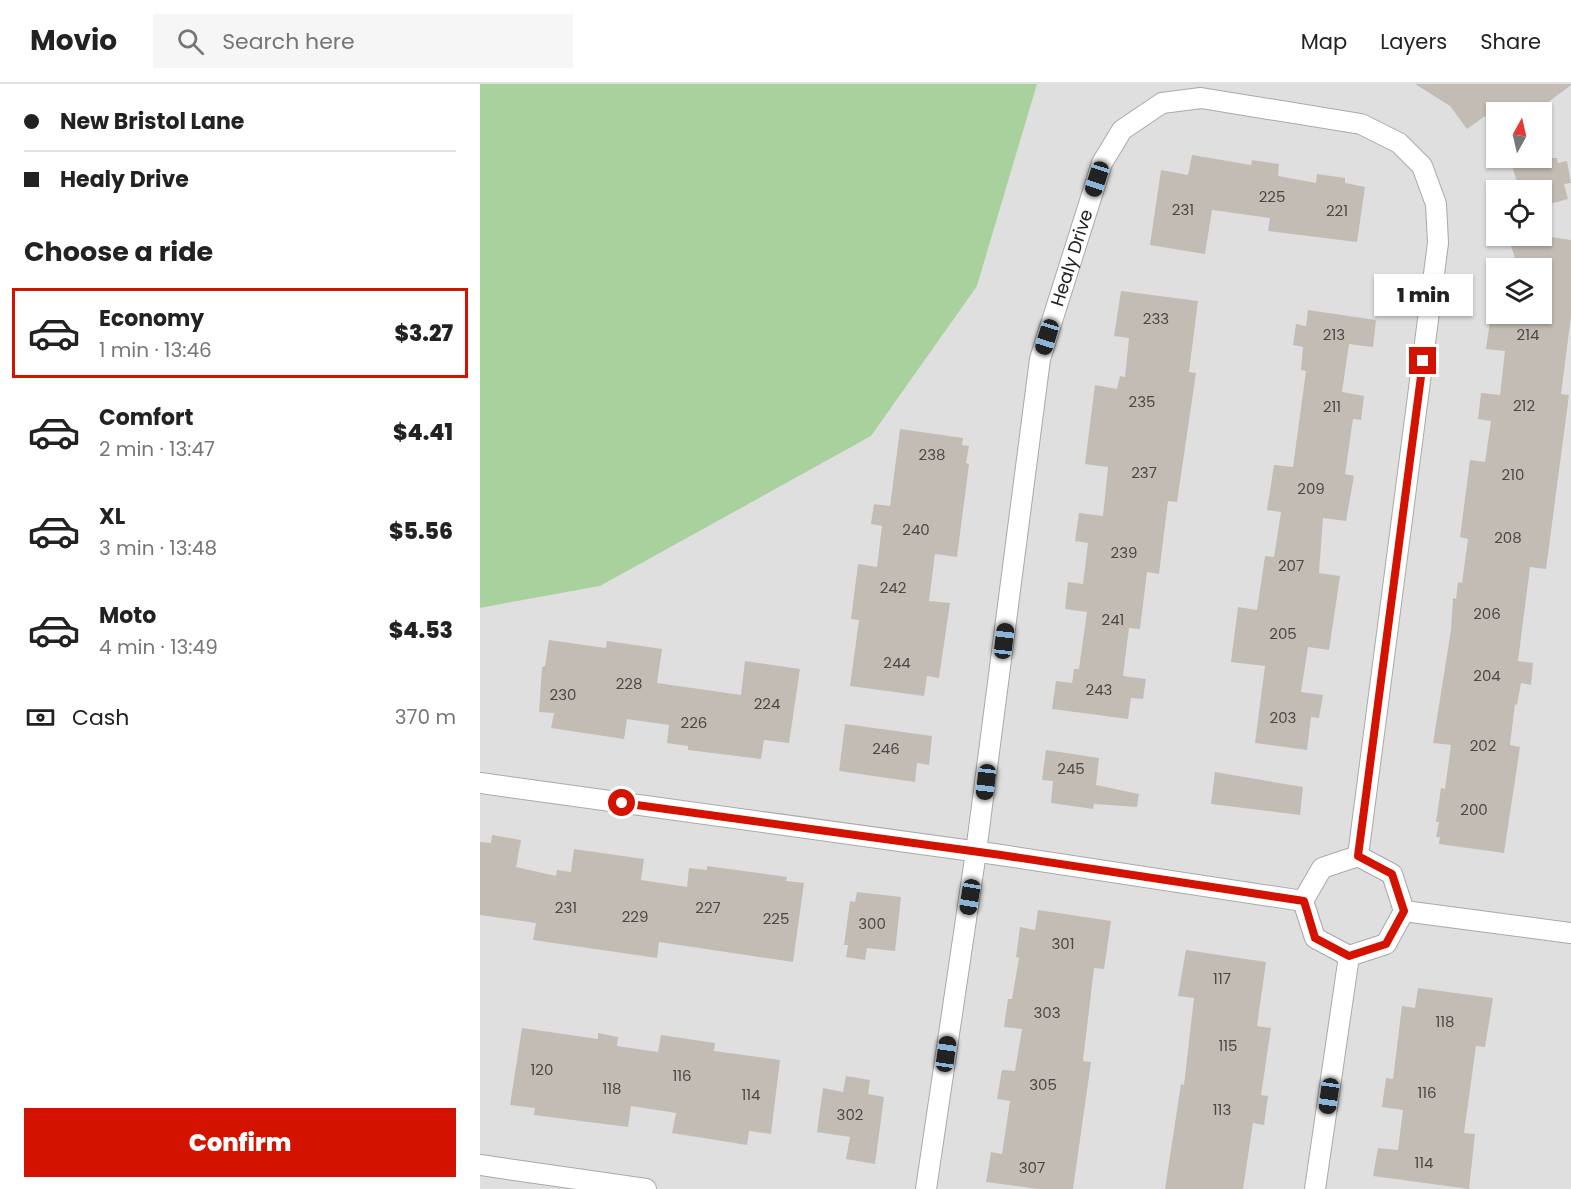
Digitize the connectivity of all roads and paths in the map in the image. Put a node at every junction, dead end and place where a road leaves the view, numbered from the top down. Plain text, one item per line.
1 (480, 783) edge
2 (976, 852) junction
3 (1358, 856) junction
4 (1304, 901) junction
5 (1404, 911) junction
6 (1571, 933) edge
7 (1349, 956) junction
8 (480, 1165) edge
9 (646, 1189) edge
10 (926, 1189) edge
11 (1316, 1189) edge

1 - 2 street
2 - 3 street, Healy Drive
2 - 4 street
2 - 10 street, Healy Drive
3 - 4 street
3 - 5 street
4 - 7 street
5 - 6 street
5 - 7 street
7 - 11 street
8 - 9 street

